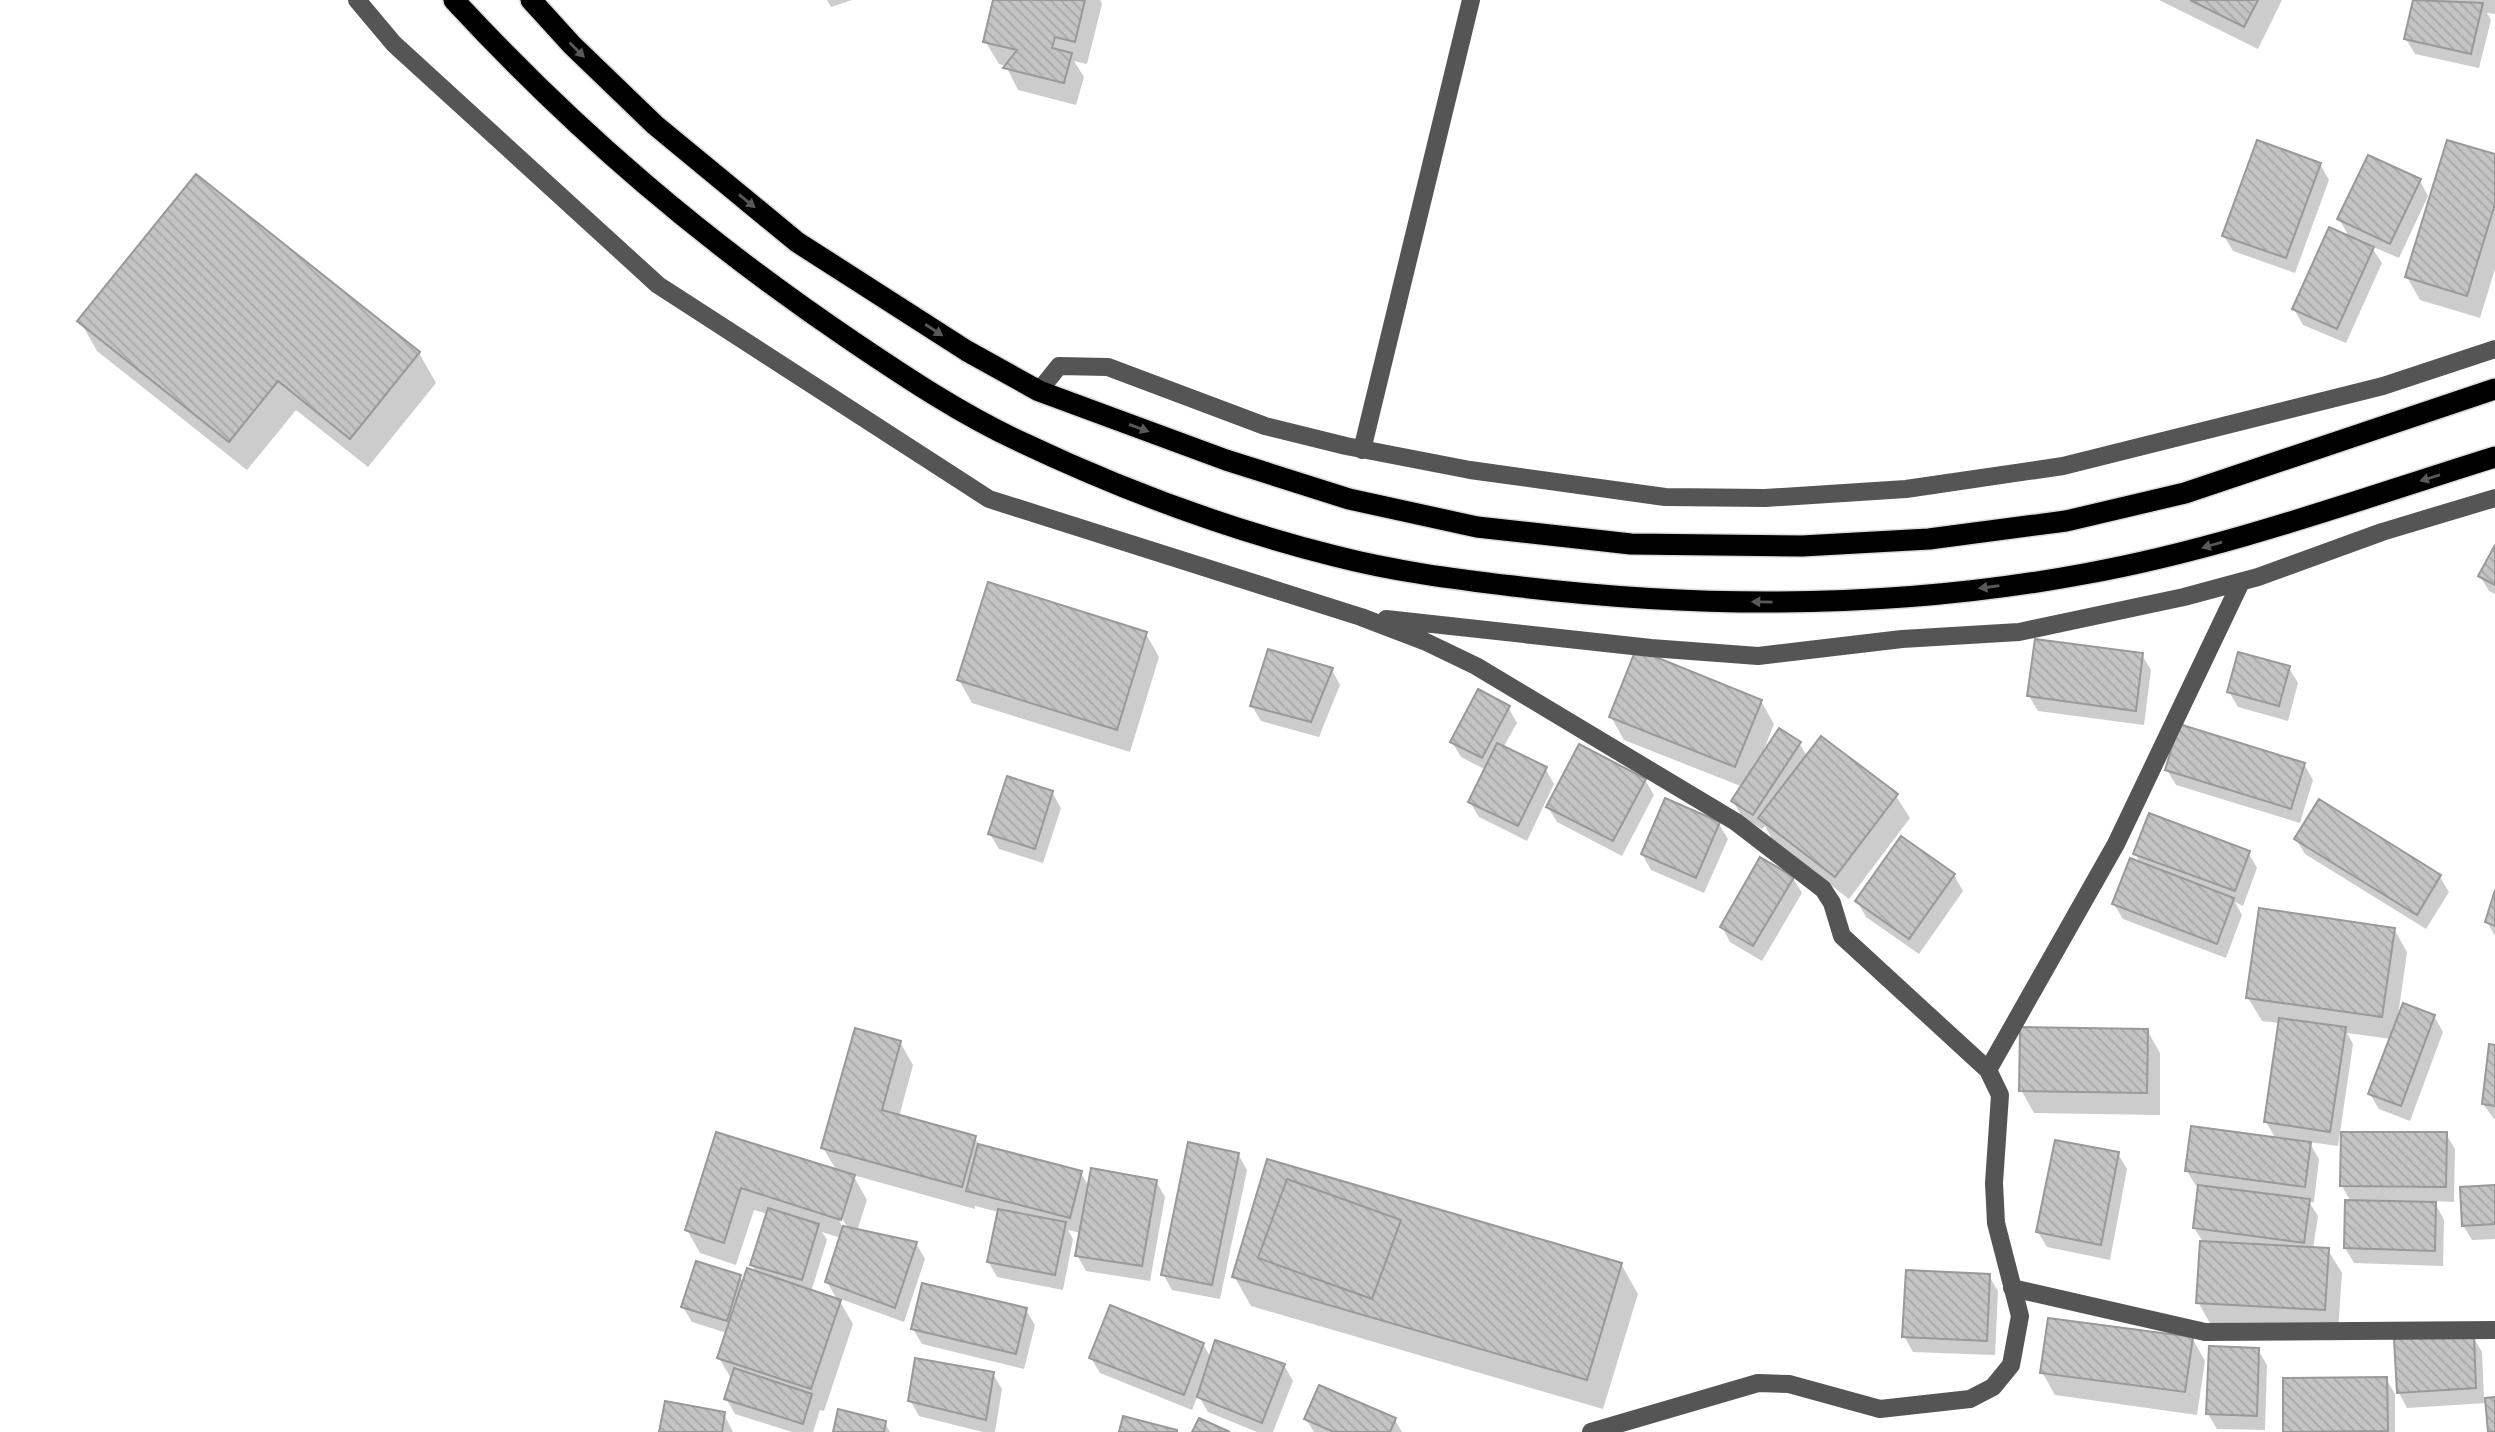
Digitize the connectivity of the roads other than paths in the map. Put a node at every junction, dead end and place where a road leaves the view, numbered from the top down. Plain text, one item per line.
1 (357, 0) edge
2 (454, 0) edge
3 (531, 0) edge
4 (1471, 0) edge
5 (2495, 349) edge
6 (2495, 389) edge
7 (1039, 391) junction
8 (1363, 450) junction
9 (2495, 457) edge
10 (2495, 498) edge
11 (2241, 582) junction
12 (1361, 617) junction
13 (1988, 1070) junction
14 (2012, 1287) junction
15 (2495, 1330) edge
16 (1591, 1432) edge

1 - 12 street
9 -> 2 highway
3 -> 7 highway
4 - 8 street
5 - 8 street
7 -> 6 highway
7 - 8 street
10 - 11 street
11 - 12 street
11 - 13 street
12 - 13 street
13 - 14 street
14 - 15 street
14 - 16 street

